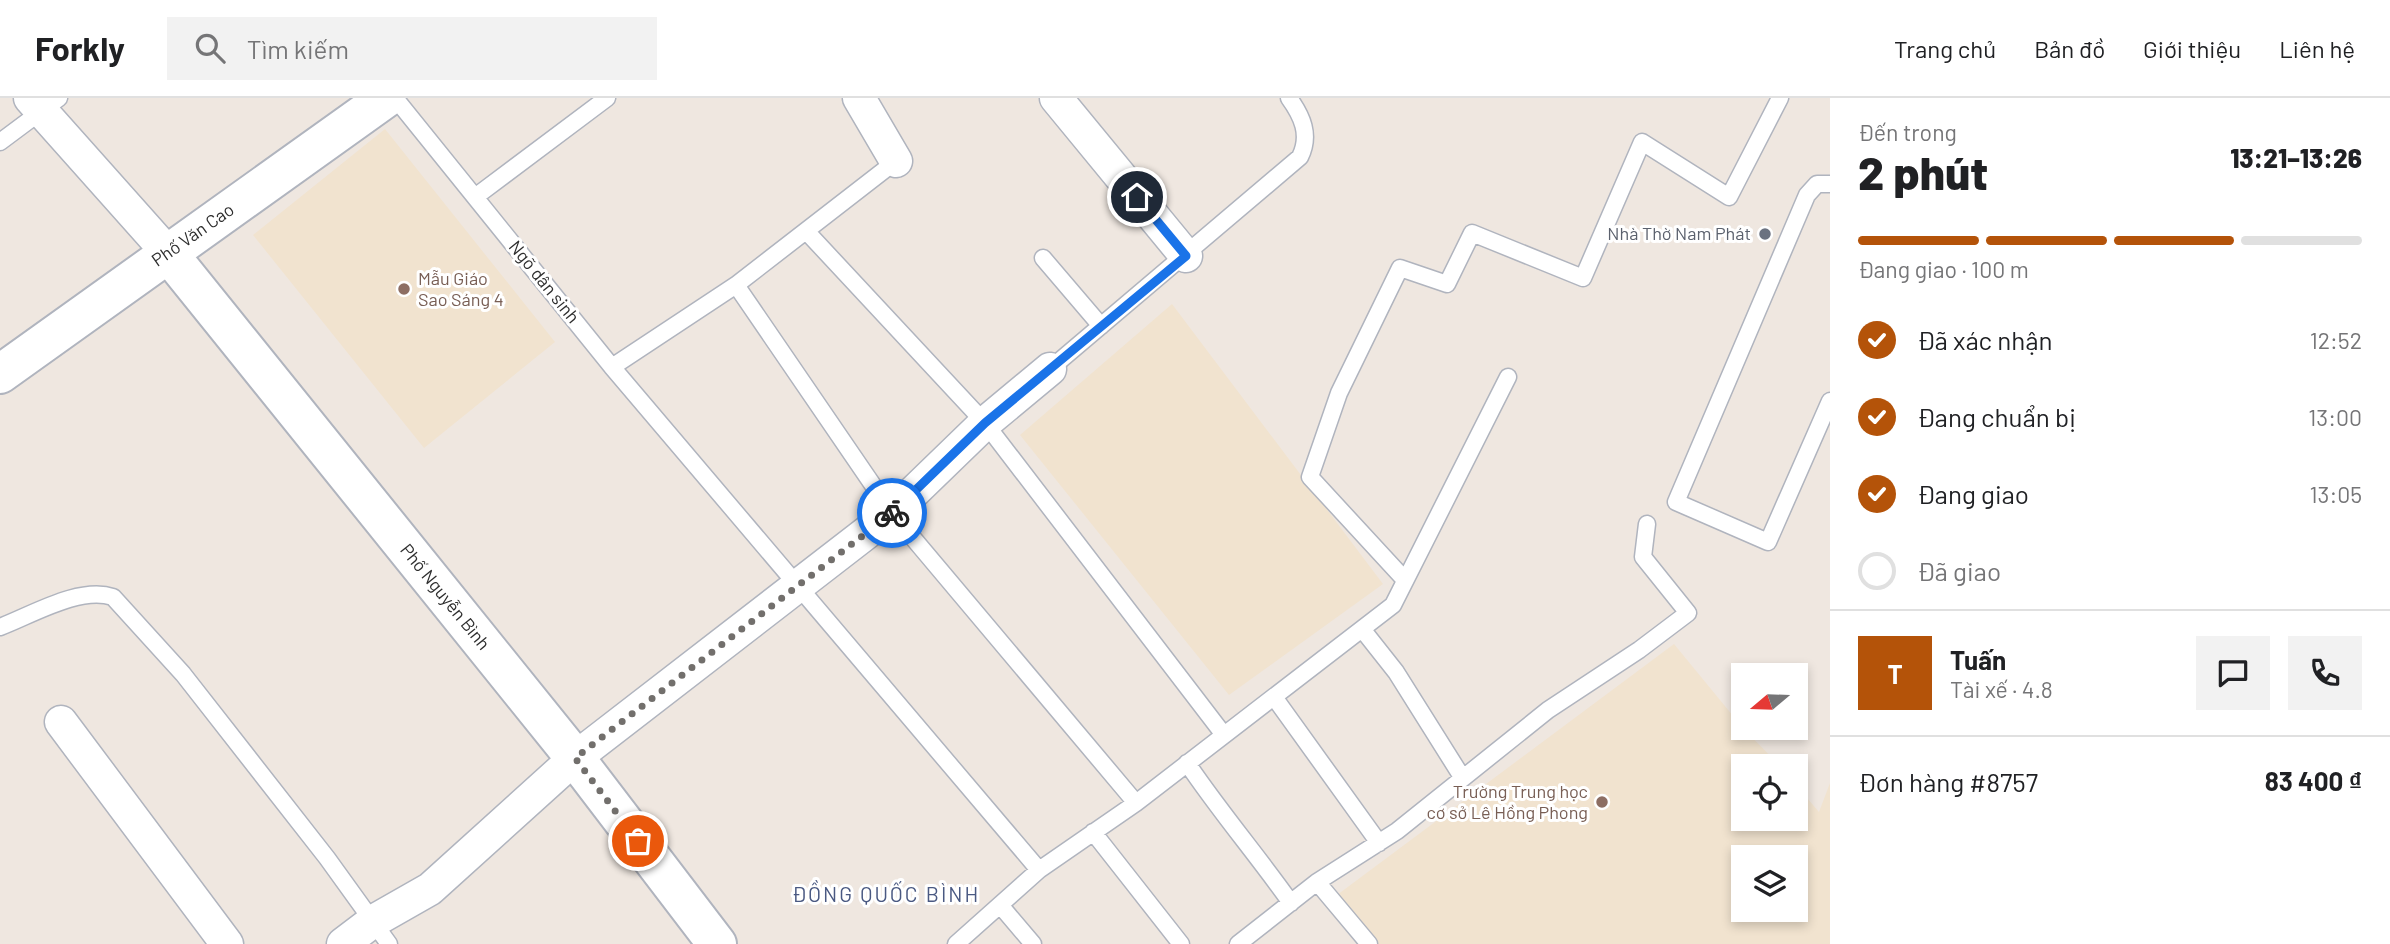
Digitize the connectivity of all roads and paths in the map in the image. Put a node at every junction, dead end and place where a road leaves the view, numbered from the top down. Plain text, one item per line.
1 (386, 98) edge
2 (395, 98) edge
3 (607, 98) edge
4 (859, 98) edge
5 (1056, 98) edge
6 (1289, 98) edge
7 (1780, 98) edge
8 (43, 103) edge
9 (0, 142) edge
10 (896, 161) joint
11 (1830, 184) edge
12 (475, 197) junction
13 (807, 232) junction
14 (168, 253) junction
15 (1186, 256) junction
16 (1043, 258) dead end
17 (736, 285) junction
18 (1101, 326) junction
19 (612, 367) junction
20 (1050, 369) joint
21 (0, 374) edge
22 (1508, 377) dead end
23 (1830, 401) edge
24 (985, 423) junction
25 (892, 513) junction
26 (1647, 524) dead end
27 (1405, 580) junction
28 (797, 584) junction
29 (0, 627) edge
30 (1362, 629) junction
31 (1273, 697) junction
32 (61, 722) dead end
33 (1224, 735) junction
34 (575, 758) junction
35 (1187, 763) junction
36 (1462, 778) junction
37 (1136, 803) junction
38 (1093, 832) junction
39 (1378, 843) junction
40 (1039, 870) junction
41 (1317, 882) junction
42 (1291, 903) junction
43 (1000, 905) junction
44 (381, 933) edge
45 (974, 938) edge
46 (227, 944) edge
47 (343, 944) edge
48 (717, 944) edge
49 (956, 944) edge
50 (1033, 944) edge
51 (1181, 944) edge
52 (1238, 944) edge
53 (1369, 944) edge

1 - 14 street, Phố Văn Cao
2 - 12 lane, Ngõ dân sinh
3 - 12 lane
4 - 10 street
5 - 15 street
6 - 15 lane
7 - 27 lane
8 - 9 lane
8 - 14 street
10 - 13 lane
11 - 23 lane
12 - 19 lane, Ngõ dân sinh
13 - 17 lane
13 - 24 lane
14 - 21 street, Phố Văn Cao
14 - 34 street, Phố Nguyễn Bình
15 - 18 lane
16 - 18 lane
17 - 19 lane
17 - 25 lane
18 - 20 lane
19 - 28 lane, Ngõ dân sinh
20 - 24 street
22 - 27 lane
24 - 25 street
24 - 33 lane
25 - 28 street
25 - 37 lane
26 - 36 lane
27 - 30 lane
28 - 34 street
28 - 40 lane, Ngõ dân sinh
29 - 44 lane
30 - 31 lane
30 - 36 lane
31 - 33 lane
31 - 39 lane
32 - 46 street
33 - 35 lane
34 - 44 street
34 - 48 street, Phố Nguyễn Bình
35 - 37 lane
35 - 42 lane
36 - 39 lane
37 - 38 lane
38 - 40 lane
38 - 51 lane
39 - 41 lane
40 - 43 lane
41 - 42 lane
41 - 53 lane
42 - 52 lane
43 - 45 lane
43 - 50 lane
44 - 47 street
45 - 49 lane

